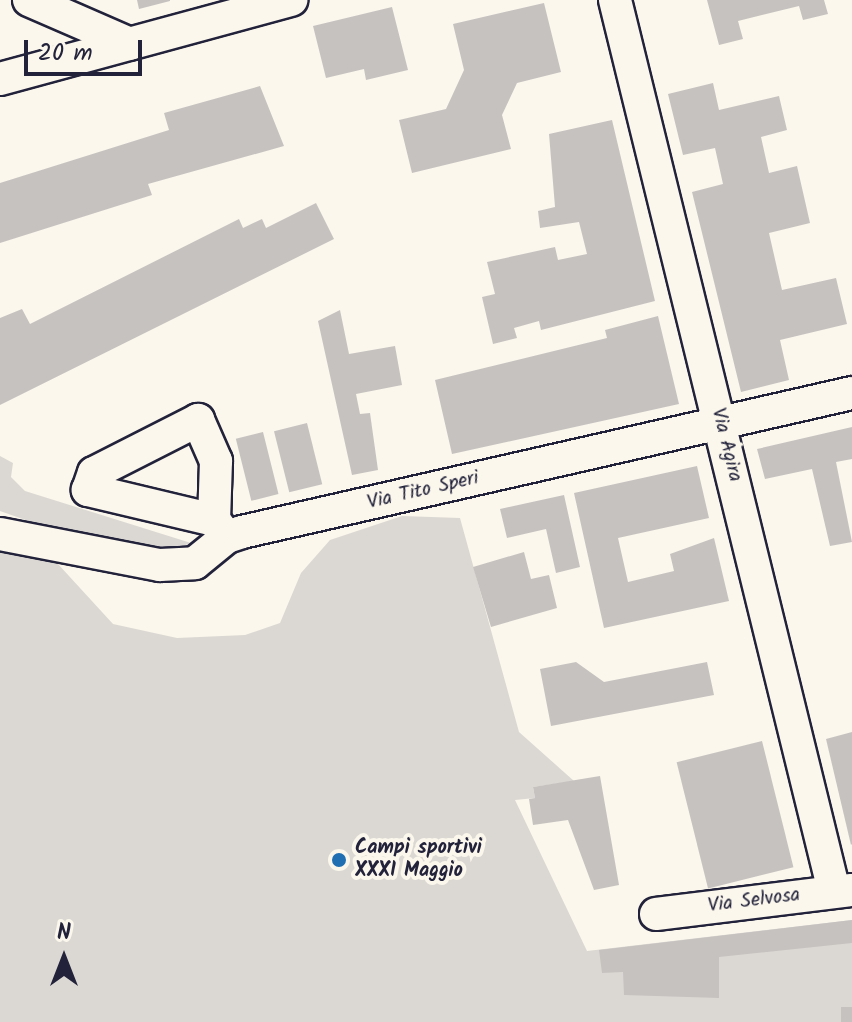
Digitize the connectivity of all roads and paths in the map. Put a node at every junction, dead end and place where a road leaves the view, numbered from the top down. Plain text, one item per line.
1 (28, 0) edge
2 (291, 0) edge
3 (615, 0) edge
4 (0, 7) edge
5 (130, 44) junction
6 (0, 79) edge
7 (852, 393) edge
8 (721, 424) junction
9 (0, 534) edge
10 (843, 890) edge
11 (656, 914) dead end

1 - 4 street
1 - 5 street
2 - 5 street
3 - 8 street, Via Agira
5 - 6 street
7 - 8 street, Via Tito Speri
8 - 9 street, Via Tito Speri
8 - 10 street, Via Agira
10 - 11 street, Via Selvosa

